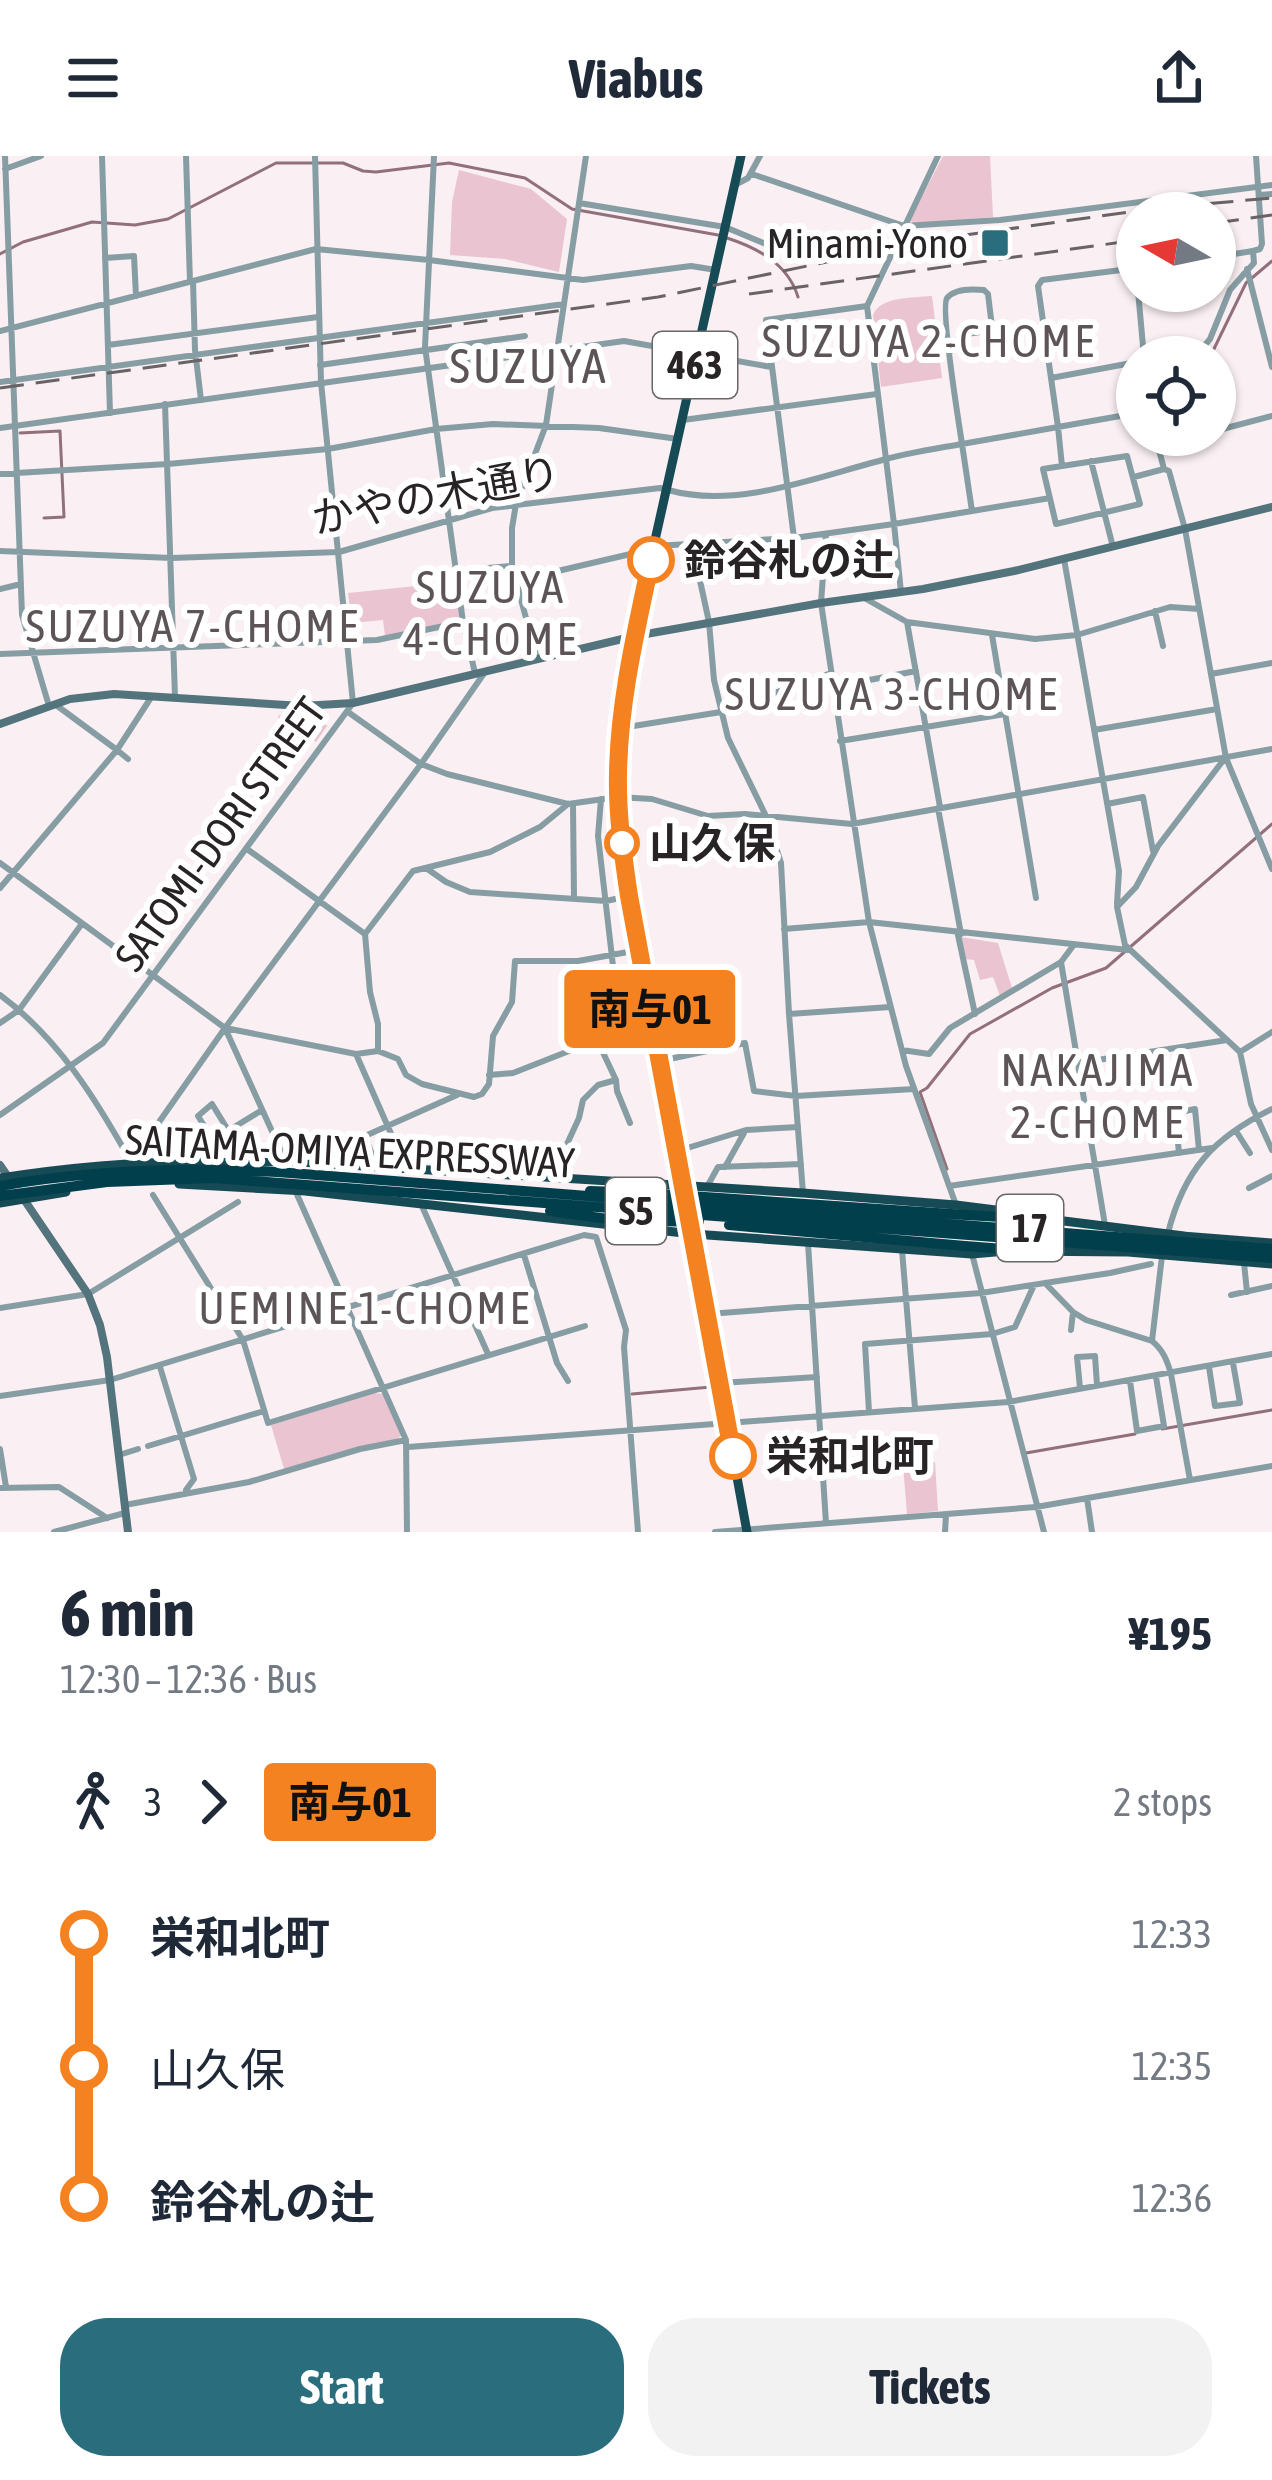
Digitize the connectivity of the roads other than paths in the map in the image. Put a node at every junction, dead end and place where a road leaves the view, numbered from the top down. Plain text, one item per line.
1 (5, 156) edge
2 (41, 156) edge
3 (102, 156) edge
4 (186, 156) edge
5 (586, 156) edge
6 (741, 156) edge
7 (760, 156) edge
8 (938, 156) edge
9 (1256, 156) edge
10 (315, 160) edge
11 (433, 162) edge
12 (5, 169) junction
13 (752, 174) junction
14 (735, 185) junction
15 (1272, 190) edge
16 (1258, 191) junction
17 (578, 208) junction
18 (904, 226) junction
19 (724, 233) junction
20 (1272, 233) edge
21 (1262, 235) junction
22 (6, 244) edge
23 (768, 245) dead end
24 (316, 249) junction
25 (1253, 251) junction
26 (1236, 253) edge
27 (105, 258) junction
28 (429, 260) junction
29 (716, 270) junction
30 (1116, 272) edge
31 (1248, 275) junction
32 (568, 278) junction
33 (191, 281) junction
34 (136, 296) junction
35 (106, 303) junction
36 (564, 304) junction
37 (867, 306) junction
38 (318, 317) junction
39 (1272, 321) edge
40 (424, 323) junction
41 (1261, 323) junction
42 (11, 328) junction
43 (946, 328) junction
44 (0, 331) edge
45 (195, 334) junction
46 (960, 335) junction
47 (525, 336) dead end
48 (1211, 336) edge
49 (319, 338) junction
50 (108, 345) junction
51 (425, 350) junction
52 (557, 350) junction
53 (950, 352) junction
54 (196, 355) junction
55 (698, 355) junction
56 (320, 364) junction
57 (1116, 364) edge
58 (108, 367) junction
59 (771, 367) junction
60 (1272, 367) edge
61 (428, 368) junction
62 (1051, 378) junction
63 (14, 380) junction
64 (0, 382) edge
65 (321, 382) junction
66 (878, 394) junction
67 (201, 400) junction
68 (165, 404) junction
69 (777, 408) junction
70 (110, 413) junction
71 (1272, 416) edge
72 (1116, 417) edge
73 (683, 420) junction
74 (546, 424) junction
75 (1236, 425) edge
76 (16, 426) junction
77 (1058, 427) junction
78 (0, 428) edge
79 (436, 429) junction
80 (678, 440) junction
81 (962, 444) junction
82 (328, 449) junction
83 (1161, 456) edge
84 (886, 459) junction
85 (1091, 461) junction
86 (168, 464) junction
87 (1062, 466) junction
88 (1164, 469) junction
89 (17, 471) junction
90 (0, 474) edge
91 (1134, 477) junction
92 (787, 485) junction
93 (668, 490) junction
94 (1050, 498) junction
95 (516, 504) junction
96 (1272, 507) edge
97 (972, 511) junction
98 (1104, 513) junction
99 (448, 521) junction
100 (894, 524) junction
101 (1185, 529) junction
102 (826, 534) junction
103 (794, 538) junction
104 (692, 544) junction
105 (1113, 547) junction
106 (654, 548) junction
107 (0, 551) edge
108 (339, 551) junction
109 (20, 552) junction
110 (172, 558) junction
111 (1064, 559) junction
112 (512, 566) junction
113 (455, 571) junction
114 (515, 581) junction
115 (21, 584) junction
116 (0, 589) edge
117 (902, 592) junction
118 (863, 597) junction
119 (821, 603) junction
120 (1199, 609) junction
121 (1156, 611) junction
122 (463, 622) junction
123 (709, 622) junction
124 (907, 622) junction
125 (992, 635) junction
126 (1077, 635) junction
127 (635, 636) junction
128 (348, 642) junction
129 (1163, 646) dead end
130 (176, 648) junction
131 (32, 653) junction
132 (0, 654) edge
133 (536, 659) junction
134 (1272, 663) edge
135 (916, 671) junction
136 (480, 672) junction
137 (831, 673) junction
138 (1211, 674) junction
139 (832, 687) junction
140 (152, 696) junction
141 (176, 697) junction
142 (52, 705) junction
143 (351, 707) junction
144 (1217, 709) junction
145 (721, 712) junction
146 (1005, 714) junction
147 (0, 724) edge
148 (926, 727) junction
149 (621, 728) junction
150 (1094, 730) junction
151 (840, 741) junction
152 (1272, 749) edge
153 (117, 750) junction
154 (1226, 758) junction
155 (128, 759) dead end
156 (421, 764) junction
157 (1102, 780) junction
158 (1019, 796) junction
159 (618, 797) junction
160 (601, 799) junction
161 (571, 804) junction
162 (1107, 804) junction
163 (939, 807) junction
164 (766, 816) junction
165 (852, 824) junction
166 (247, 849) junction
167 (1154, 854) junction
168 (1270, 858) edge
169 (0, 863) edge
170 (426, 868) junction
171 (1272, 869) edge
172 (12, 872) junction
173 (0, 888) edge
174 (629, 896) junction
175 (574, 898) junction
176 (1036, 898) dead end
177 (320, 901) junction
178 (606, 901) junction
179 (1117, 907) junction
180 (869, 922) junction
181 (82, 923) junction
182 (784, 929) junction
183 (960, 933) junction
184 (365, 934) junction
185 (1073, 946) junction
186 (639, 950) junction
187 (1131, 950) junction
188 (612, 956) junction
189 (1061, 962) junction
190 (154, 976) junction
191 (0, 995) edge
192 (890, 1006) junction
193 (19, 1010) junction
194 (789, 1014) junction
195 (975, 1014) junction
196 (0, 1023) edge
197 (225, 1028) junction
198 (1272, 1031) edge
199 (597, 1040) junction
200 (1228, 1040) junction
201 (902, 1050) junction
202 (378, 1051) junction
203 (1240, 1052) junction
204 (356, 1054) junction
205 (659, 1061) junction
206 (1078, 1063) junction
207 (73, 1066) junction
208 (489, 1075) junction
209 (616, 1080) junction
210 (914, 1089) junction
211 (460, 1094) junction
212 (796, 1096) junction
213 (1272, 1109) edge
214 (262, 1110) junction
215 (0, 1115) edge
216 (1257, 1116) junction
217 (630, 1123) dead end
218 (388, 1126) junction
219 (798, 1127) junction
220 (228, 1130) junction
221 (746, 1130) junction
222 (1236, 1131) junction
223 (1213, 1148) junction
224 (684, 1149) dead end
225 (1199, 1150) junction
226 (1272, 1150) edge
227 (1179, 1153) junction
228 (1250, 1153) dead end
229 (131, 1162) junction
230 (801, 1164) junction
231 (288, 1165) junction
232 (0, 1166) edge
233 (725, 1166) junction
234 (1095, 1166) junction
235 (377, 1168) junction
236 (407, 1170) junction
237 (1272, 1175) edge
238 (3, 1180) edge
239 (562, 1180) junction
240 (949, 1186) junction
241 (684, 1187) junction
242 (707, 1188) junction
243 (1249, 1188) dead end
244 (300, 1190) junction
245 (353, 1190) junction
246 (551, 1193) junction
247 (803, 1193) junction
248 (153, 1196) dead end
249 (24, 1199) junction
250 (0, 1200) edge
251 (238, 1202) dead end
252 (421, 1204) junction
253 (956, 1205) junction
254 (1054, 1220) junction
255 (1105, 1225) junction
256 (1168, 1233) junction
257 (693, 1234) junction
258 (1184, 1236) junction
259 (180, 1238) junction
260 (808, 1243) junction
261 (1272, 1246) edge
262 (902, 1250) junction
263 (968, 1250) junction
264 (1017, 1250) joint
265 (1127, 1252) junction
266 (524, 1255) junction
267 (1162, 1256) junction
268 (1272, 1261) edge
269 (1244, 1263) junction
270 (1150, 1264) dead end
271 (454, 1275) junction
272 (1045, 1283) junction
273 (1034, 1285) junction
274 (1272, 1286) edge
275 (1247, 1292) junction
276 (981, 1293) junction
277 (88, 1294) junction
278 (1231, 1295) dead end
279 (906, 1299) junction
280 (812, 1306) junction
281 (0, 1308) edge
282 (350, 1308) junction
283 (1073, 1312) junction
284 (708, 1314) junction
285 (585, 1326) dead end
286 (1071, 1330) dead end
287 (992, 1334) junction
288 (549, 1338) junction
289 (242, 1340) junction
290 (909, 1340) junction
291 (1152, 1341) junction
292 (1272, 1354) edge
293 (488, 1356) junction
294 (1233, 1362) junction
295 (159, 1366) junction
296 (1209, 1367) junction
297 (1171, 1374) junction
298 (817, 1377) junction
299 (1156, 1377) junction
300 (110, 1380) junction
301 (568, 1381) dead end
302 (1130, 1381) junction
303 (720, 1383) junction
304 (1097, 1385) junction
305 (385, 1388) junction
306 (1080, 1388) junction
307 (0, 1396) edge
308 (1008, 1402) junction
309 (914, 1408) junction
310 (264, 1411) junction
311 (869, 1412) junction
312 (819, 1415) junction
313 (727, 1422) junction
314 (631, 1430) junction
315 (182, 1436) junction
316 (407, 1443) junction
317 (148, 1446) dead end
318 (0, 1449) edge
319 (138, 1449) dead end
320 (119, 1455) junction
321 (1272, 1466) edge
322 (1190, 1480) junction
323 (3, 1488) edge
324 (184, 1493) junction
325 (1087, 1498) junction
326 (1036, 1507) junction
327 (125, 1509) junction
328 (946, 1515) junction
329 (107, 1518) junction
330 (858, 1521) junction
331 (826, 1523) junction
332 (85, 1528) edge
333 (774, 1530) edge
334 (747, 1531) edge
335 (54, 1532) edge
336 (128, 1532) edge
337 (407, 1532) edge
338 (638, 1532) edge
339 (715, 1532) edge
340 (858, 1532) edge
341 (945, 1532) edge
342 (1044, 1532) edge
343 (1092, 1532) edge

1 - 12 street
2 - 12 street
3 - 27 street
4 - 33 street
5 - 17 street
6 - 14 highway, 463
7 - 13 street
8 - 18 street
9 - 16 street
10 - 24 street, SATOMI-DORI STREET
11 - 28 street
12 - 22 street
13 - 14 street
13 - 18 street
14 - 19 highway, 463
15 - 16 street
16 - 18 street
16 - 21 street
17 - 19 street
17 - 32 street
18 - 37 street
19 - 23 street
19 - 29 highway, 463
20 - 21 street
21 - 25 street
22 - 42 street
24 - 28 street
24 - 33 street
24 - 38 street, SATOMI-DORI STREET
25 - 26 street
25 - 31 street
27 - 34 street
27 - 35 street
28 - 32 street
28 - 40 street
29 - 32 street
29 - 55 highway, 463
30 - 62 street
31 - 41 street
31 - 48 street
32 - 36 street
33 - 34 street
33 - 45 street
34 - 35 street
35 - 42 street
35 - 50 street
36 - 40 street
36 - 52 street
37 - 59 street
37 - 66 street
38 - 45 street
38 - 49 street, SATOMI-DORI STREET
39 - 41 street
40 - 49 street
40 - 51 street
41 - 60 street
42 - 44 street
42 - 63 street
43 - 46 street
43 - 46 street
43 - 53 street
45 - 50 street
45 - 54 street
46 - 53 street
47 - 51 street
49 - 54 street
49 - 56 street, SATOMI-DORI STREET
50 - 58 street
51 - 56 street
51 - 61 street
52 - 55 street
52 - 61 street
52 - 74 street
53 - 81 street
54 - 58 street
54 - 67 street
55 - 59 street
55 - 73 highway, 463
56 - 65 street, SATOMI-DORI STREET
57 - 62 street
58 - 63 street
58 - 70 street
59 - 69 street
61 - 65 street
61 - 79 street
62 - 77 street
63 - 64 street
63 - 76 street
65 - 67 street
65 - 82 street, SATOMI-DORI STREET
66 - 69 street
66 - 84 street
67 - 68 street
68 - 70 street
68 - 86 street
69 - 73 street
69 - 92 street
70 - 76 street
71 - 75 street
72 - 77 street, かやの木通り
73 - 80 highway, 463
74 - 79 street
74 - 80 street
74 - 95 street
76 - 78 street
76 - 89 street
77 - 81 street, かやの木通り
77 - 87 street
79 - 82 street
79 - 99 street
80 - 93 highway, 463
81 - 84 street, かやの木通り
81 - 97 street
82 - 86 street
82 - 108 street, SATOMI-DORI STREET
83 - 88 street
84 - 92 street, かやの木通り
84 - 100 street
85 - 87 street
85 - 91 street
85 - 98 street
86 - 89 street
86 - 110 street
87 - 94 street
88 - 91 street
88 - 101 street
89 - 90 street
89 - 109 street
91 - 98 street
92 - 93 street, かやの木通り
92 - 103 street
93 - 95 street, かやの木通り
93 - 106 highway, 463
94 - 97 street
94 - 98 street
95 - 99 street, かやの木通り
95 - 112 street
96 - 101 main road
97 - 100 street
98 - 105 street
99 - 108 street, かやの木通り
99 - 113 street
100 - 102 street
100 - 117 street
101 - 105 main road
101 - 120 street
102 - 103 street
102 - 119 street
103 - 104 street
104 - 106 street
104 - 123 street
105 - 111 main road
106 - 114 street
106 - 127 highway, 463
107 - 109 street, かやの木通り
108 - 110 street, かやの木通り
108 - 128 street, SATOMI-DORI STREET
109 - 110 street, かやの木通り
109 - 115 street
110 - 130 street
111 - 117 main road
111 - 126 street
112 - 113 street
112 - 114 street
113 - 122 street
114 - 133 street
115 - 116 street
115 - 131 street
117 - 118 main road
118 - 119 main road
118 - 124 street
119 - 123 main road
119 - 137 street
120 - 121 street
120 - 138 street
121 - 126 street
121 - 129 street
122 - 128 street
122 - 136 street
123 - 127 main road
123 - 145 street
124 - 125 street
124 - 135 street
125 - 126 street
125 - 146 street
126 - 150 street
127 - 133 main road
127 - 149 highway, 463
128 - 130 street
128 - 143 street, SATOMI-DORI STREET
130 - 131 street
130 - 141 street
131 - 132 street
131 - 142 street
133 - 136 main road
134 - 138 street
135 - 139 street
135 - 148 street
136 - 143 main road
136 - 156 street
137 - 139 street
137 - 145 street
138 - 144 street
139 - 151 street
140 - 141 main road
140 - 142 main road
140 - 153 street
141 - 143 main road
142 - 147 main road
142 - 153 street
143 - 156 street
143 - 166 street, SATOMI-DORI STREET
144 - 150 street
144 - 154 street
145 - 149 street
145 - 164 street
146 - 148 street
146 - 158 street
148 - 151 street
148 - 163 street
149 - 159 highway, 463
150 - 157 street
151 - 165 street
152 - 154 street
153 - 155 street
153 - 172 street
154 - 157 street
154 - 167 street
154 - 168 street
156 - 161 street
156 - 177 street
157 - 158 street
157 - 162 street
158 - 163 street
158 - 176 street
159 - 160 street
159 - 164 street
159 - 174 highway, 463
160 - 161 street
160 - 178 street
161 - 170 street
161 - 175 street
162 - 167 street
162 - 179 street
163 - 165 street
163 - 183 street
164 - 165 street
164 - 182 street
165 - 180 street
166 - 177 street
166 - 190 street, SATOMI-DORI STREET
167 - 179 street
168 - 171 street
169 - 172 street
170 - 175 street
170 - 184 street
172 - 173 street
172 - 181 street
174 - 178 street
174 - 186 highway, 463
175 - 178 street
177 - 184 street
177 - 197 street
178 - 188 street
179 - 187 street
180 - 182 street
180 - 183 street
180 - 192 street
181 - 190 street
181 - 193 street
182 - 194 street
183 - 185 street
183 - 195 street
184 - 202 street
185 - 187 street
185 - 189 street
186 - 188 street
186 - 205 highway, 463
187 - 200 street
188 - 199 street
188 - 208 street
189 - 195 street
189 - 206 street
190 - 197 street
190 - 207 street, SATOMI-DORI STREET
191 - 193 street
192 - 194 street
192 - 201 street
193 - 196 street
193 - 207 street
194 - 212 street
195 - 201 street
197 - 204 street
197 - 214 street
197 - 229 street
198 - 203 street
199 - 208 street
199 - 209 street
200 - 203 street
200 - 206 street
201 - 210 street
202 - 204 street
202 - 211 street
203 - 216 street
204 - 218 street
205 - 212 street
205 - 241 highway, 463
206 - 234 street
207 - 215 street, SATOMI-DORI STREET
207 - 229 street
208 - 211 street
209 - 217 street
209 - 239 street
210 - 212 street
210 - 240 street
211 - 218 street
212 - 219 street
213 - 216 street
214 - 220 street
214 - 231 street
216 - 222 street
216 - 226 street
218 - 235 street
218 - 236 street
219 - 221 street
219 - 230 street
220 - 220 street
221 - 224 street
221 - 233 street
222 - 223 street
222 - 228 street
223 - 225 street
223 - 256 street
225 - 227 street
225 - 227 street
227 - 234 street
229 - 231 highway, 17
229 - 238 highway, 17
230 - 233 street
230 - 247 street
231 - 235 highway, 17
231 - 244 highway, 17
232 - 238 main road
233 - 242 street
234 - 240 street
234 - 255 street
235 - 236 highway, 17
236 - 239 highway, 17
237 - 243 street
238 - 246 highway, SAITAMA-OMIYA EXPRESSWAY / S5, bridge
238 - 249 main road
239 - 241 highway, 17
240 - 253 street
241 - 242 highway, 17
241 - 257 highway, 463
242 - 247 highway, 17
244 - 249 highway, 17
244 - 252 highway, 17
244 - 282 street
245 - 250 highway, SAITAMA-OMIYA EXPRESSWAY / S5, bridge
245 - 263 highway, bridge
245 - 268 highway, SAITAMA-OMIYA EXPRESSWAY / S5, bridge
246 - 254 highway, bridge
246 - 261 highway, SAITAMA-OMIYA EXPRESSWAY / S5, bridge
247 - 253 highway, 17
248 - 259 street
249 - 250 highway, 17
249 - 277 main road
251 - 259 street
252 - 257 highway, 17
252 - 271 street
253 - 254 highway, 17
254 - 255 highway, 17
255 - 256 highway, 17
256 - 258 highway, 17
257 - 260 highway, 17
257 - 284 highway, 463
258 - 261 highway, 17
258 - 265 highway, 17
259 - 277 street
259 - 289 street
260 - 262 highway, 17
260 - 280 street
262 - 263 highway, 17
262 - 279 street
263 - 264 highway
263 - 276 street
264 - 265 highway, 17
265 - 267 highway, 17
266 - 271 street
266 - 288 street
266 - 314 street
267 - 269 highway, 17
267 - 291 street
268 - 269 highway, 17
269 - 275 street
270 - 272 street
271 - 282 street
271 - 293 street
272 - 273 street
272 - 283 street
273 - 276 street
273 - 287 street
274 - 275 street
275 - 278 street
276 - 279 street
276 - 287 street
277 - 281 street
277 - 300 main road
279 - 280 street
279 - 290 street
280 - 284 street
280 - 298 street
282 - 289 street
282 - 305 street
283 - 286 street
283 - 291 street
284 - 303 highway, 463
285 - 288 street
287 - 290 street
287 - 308 street
288 - 293 street
288 - 301 street
289 - 295 street
289 - 310 street
290 - 309 street
290 - 311 street
291 - 297 street
292 - 294 street
293 - 305 street
294 - 296 street
294 - 296 street
295 - 300 street
295 - 315 street
296 - 297 street
297 - 299 street
297 - 322 street
298 - 303 street
298 - 312 street
299 - 302 street
299 - 302 street
300 - 307 street
300 - 320 main road
302 - 304 street
303 - 313 highway, 463
304 - 306 street
304 - 306 street
305 - 310 street
305 - 316 street
306 - 308 street
308 - 309 street
308 - 326 street
309 - 311 street
310 - 315 street
311 - 312 street
312 - 313 street
312 - 331 street
313 - 314 street
313 - 334 highway, 463
314 - 316 street
314 - 338 street
315 - 317 street
315 - 324 street
316 - 324 street
316 - 337 street
318 - 323 street
319 - 320 street
320 - 327 main road
321 - 322 street
322 - 325 street
323 - 329 street
324 - 327 street
325 - 326 street
325 - 343 street
326 - 328 street
326 - 342 street
327 - 329 street
327 - 336 main road
328 - 330 street
328 - 341 street
329 - 332 street
330 - 331 street
330 - 340 street
331 - 333 street
332 - 335 street
333 - 334 street
334 - 339 street

